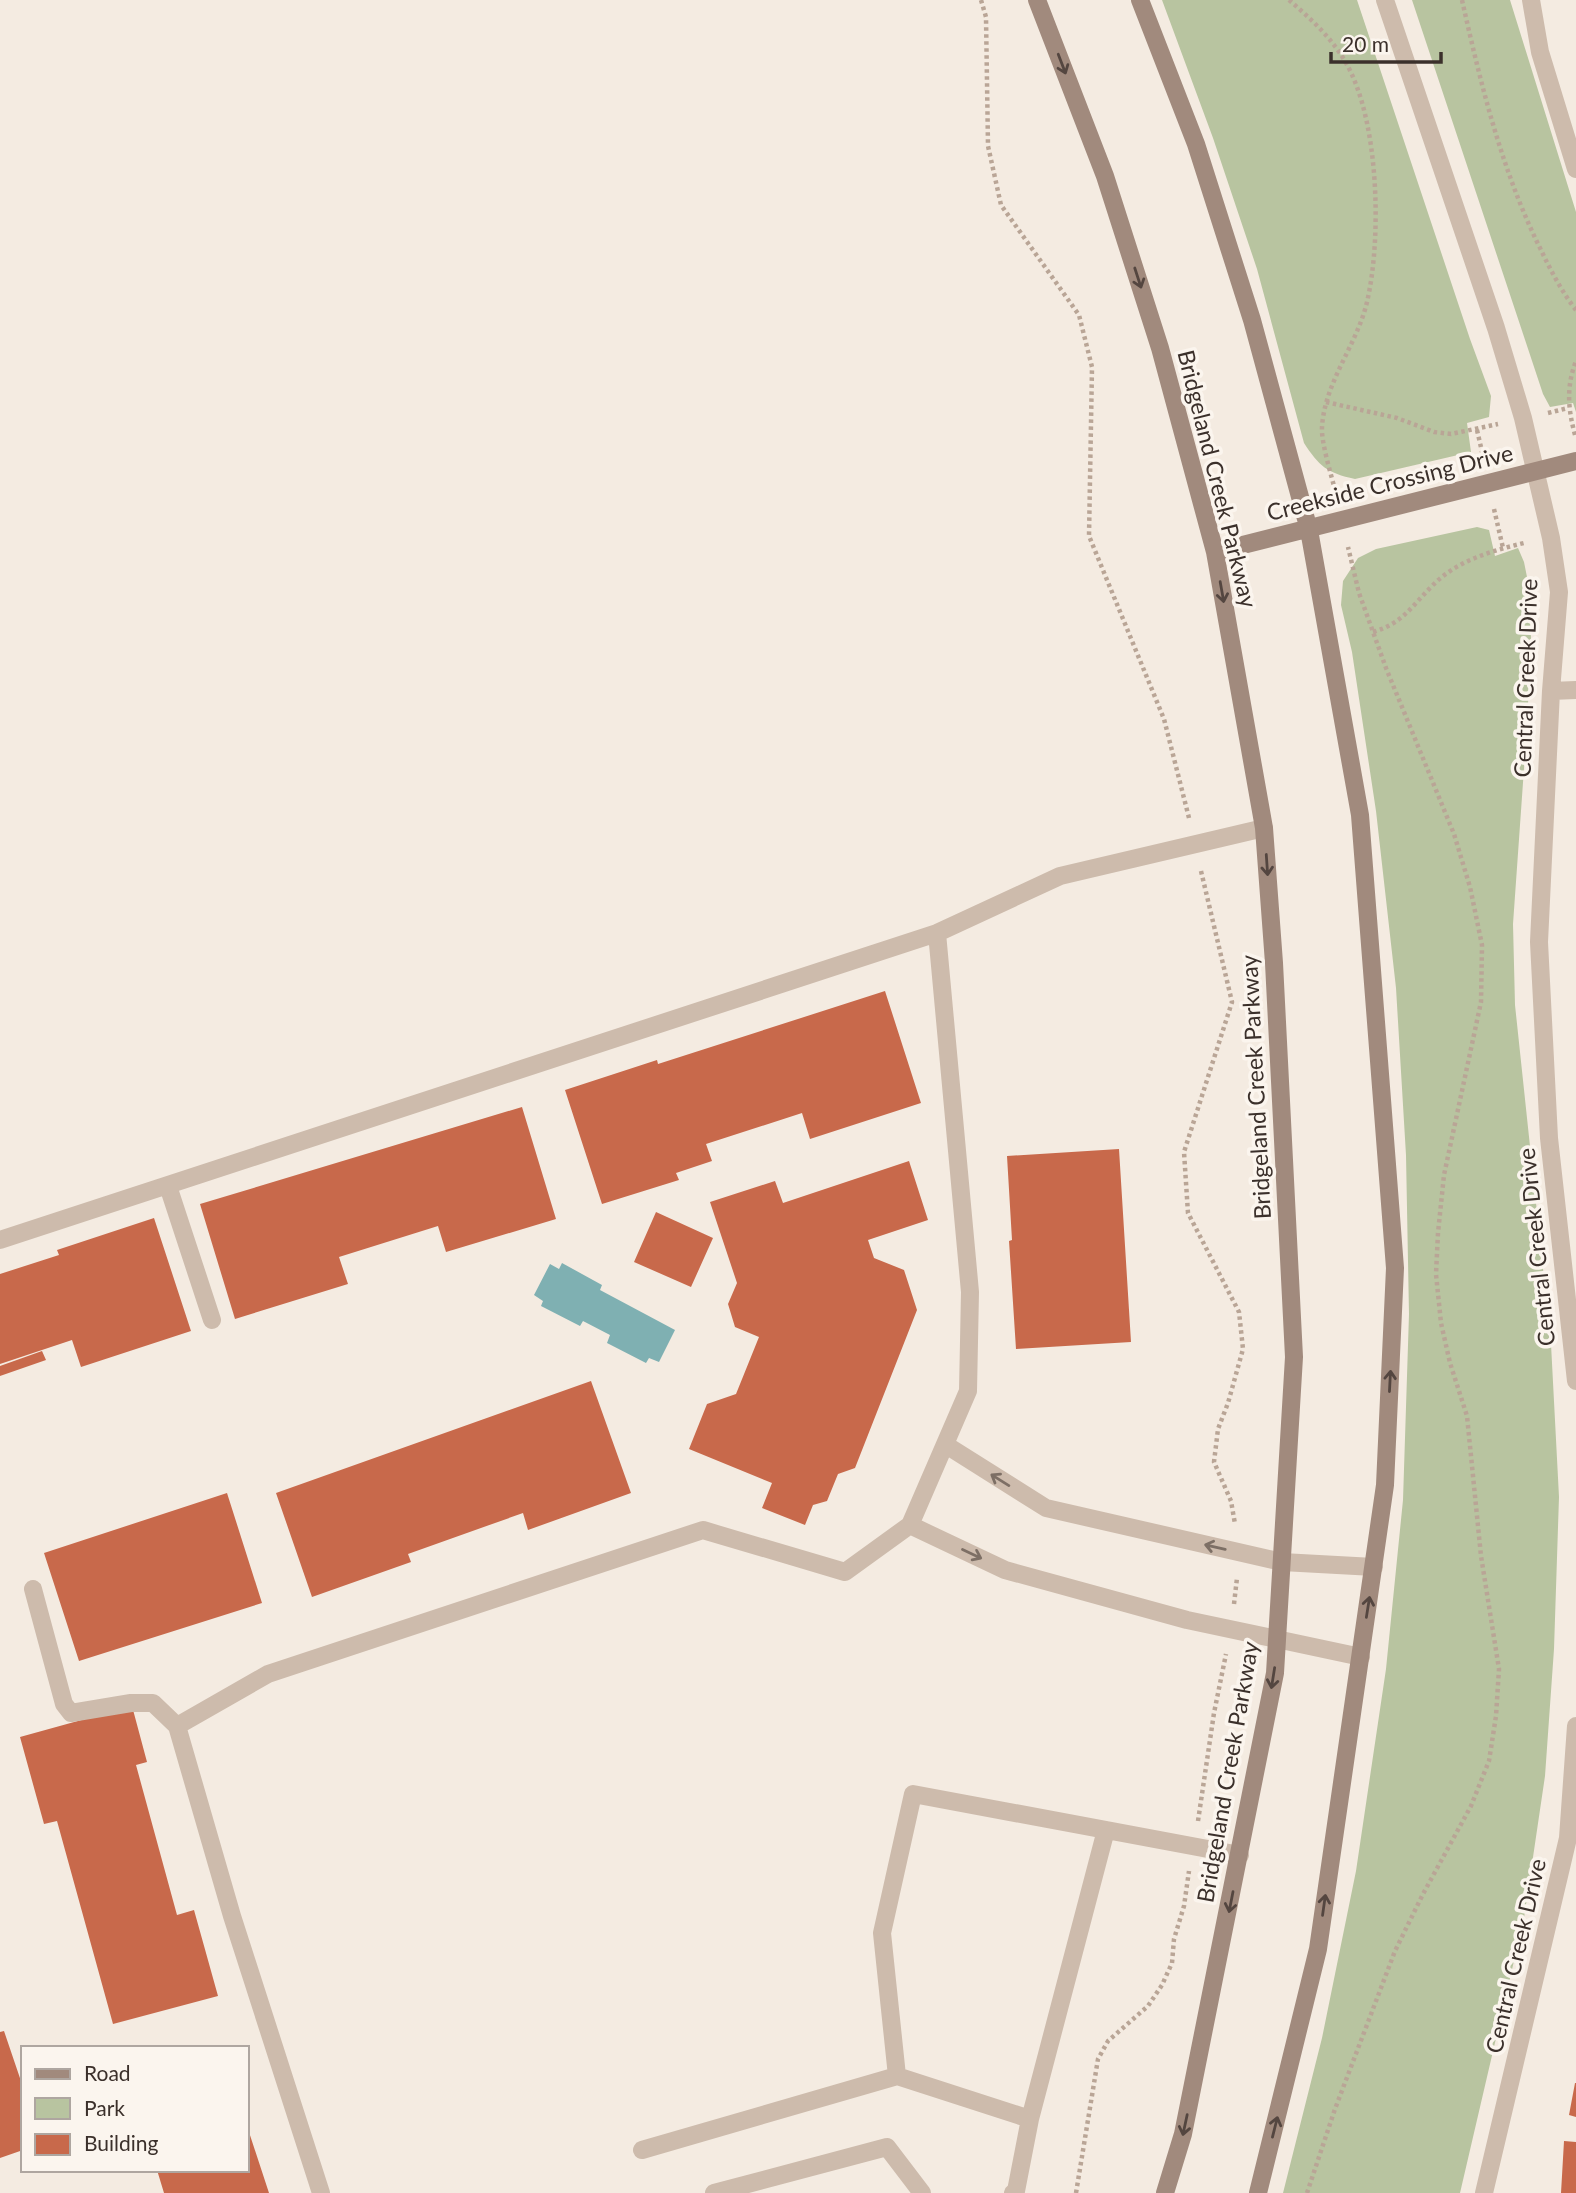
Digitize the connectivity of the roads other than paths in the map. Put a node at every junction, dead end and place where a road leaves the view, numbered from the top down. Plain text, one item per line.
1 (1037, 0) edge
2 (1140, 0) edge
3 (1385, 0) edge
4 (1531, 0) edge
5 (1576, 169) edge
6 (1576, 460) edge
7 (1535, 472) junction
8 (1309, 530) junction
9 (1215, 552) junction
10 (1576, 690) edge
11 (1551, 691) junction
12 (1264, 828) junction
13 (937, 933) junction
14 (167, 1186) junction
15 (0, 1240) edge
16 (212, 1320) dead end
17 (1576, 1381) edge
18 (946, 1446) junction
19 (910, 1525) junction
20 (1282, 1562) junction
21 (1374, 1567) junction
22 (33, 1589) dead end
23 (1277, 1639) junction
24 (1361, 1657) junction
25 (177, 1726) junction
26 (1576, 1726) edge
27 (1106, 1830) junction
28 (1572, 1839) edge
29 (1240, 1855) junction
30 (897, 2076) junction
31 (1030, 2119) junction
32 (642, 2150) dead end
33 (745, 2188) edge
34 (321, 2193) edge
35 (714, 2193) edge
36 (922, 2193) edge
37 (1013, 2193) edge
38 (1165, 2193) edge
39 (1258, 2193) edge
40 (1484, 2193) edge

1 -> 9 main road, Bridgeland Creek Parkway
2 - 8 main road
3 - 7 street, Central Creek Drive
4 - 5 street
6 - 7 main road, Creekside Crossing Drive
7 - 8 main road, Creekside Crossing Drive
7 - 11 street, Central Creek Drive
8 - 9 main road, Creekside Crossing Drive
21 -> 8 main road
9 -> 12 main road, Bridgeland Creek Parkway
10 - 11 street
11 - 17 street, Central Creek Drive
12 - 13 street
12 -> 20 main road, Bridgeland Creek Parkway
13 - 14 street
13 - 18 street
14 - 15 street
14 - 16 street
18 - 19 street
20 -> 18 street
19 -> 23 street
19 - 25 street
20 - 21 street
20 - 23 main road, Bridgeland Creek Parkway
24 -> 21 main road
22 - 25 street
23 - 24 street
23 -> 29 main road, Bridgeland Creek Parkway
39 -> 24 main road
25 - 34 street
26 - 28 street, Central Creek Drive
27 - 29 street
27 - 30 street
27 - 31 street
28 - 40 street, Central Creek Drive
29 -> 38 main road, Bridgeland Creek Parkway
30 - 31 street
30 - 32 street
31 - 37 street
33 - 35 street
33 - 36 street

